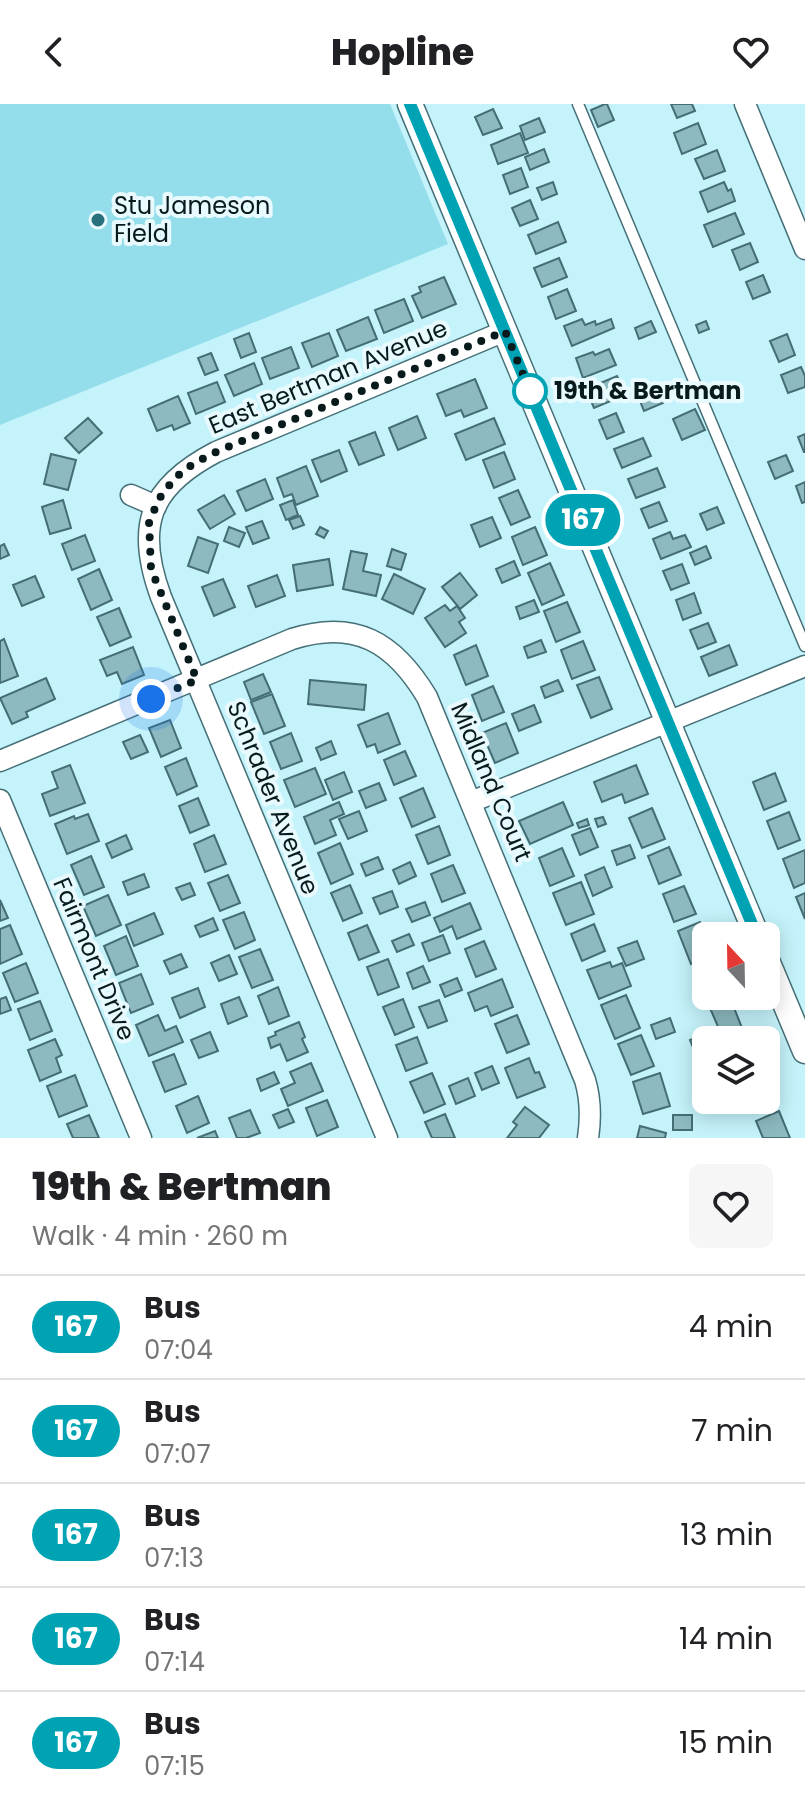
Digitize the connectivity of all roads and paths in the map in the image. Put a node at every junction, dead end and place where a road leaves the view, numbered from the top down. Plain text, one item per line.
1 (410, 104) edge
2 (578, 104) edge
3 (745, 104) edge
4 (805, 249) edge
5 (505, 331) junction
6 (175, 478) joint
7 (131, 495) dead end
8 (156, 506) junction
9 (805, 646) edge
10 (805, 666) edge
11 (197, 680) junction
12 (668, 721) junction
13 (0, 761) edge
14 (0, 800) edge
15 (471, 802) junction
16 (751, 922) edge
17 (780, 991) edge
18 (805, 1051) edge
19 (141, 1138) edge
20 (387, 1138) edge
21 (588, 1138) edge

1 - 5 street
2 - 9 lane
3 - 4 street
5 - 6 street, East Bertman Avenue
5 - 12 street
6 - 8 street, Schrader Avenue
7 - 8 street
8 - 11 street, Schrader Avenue
10 - 12 street
11 - 13 street, Midland Court
11 - 15 street, Midland Court
11 - 20 street, Schrader Avenue
12 - 15 street
12 - 16 street
14 - 19 street, Fairmont Drive
15 - 21 street, Midland Court
17 - 18 street

